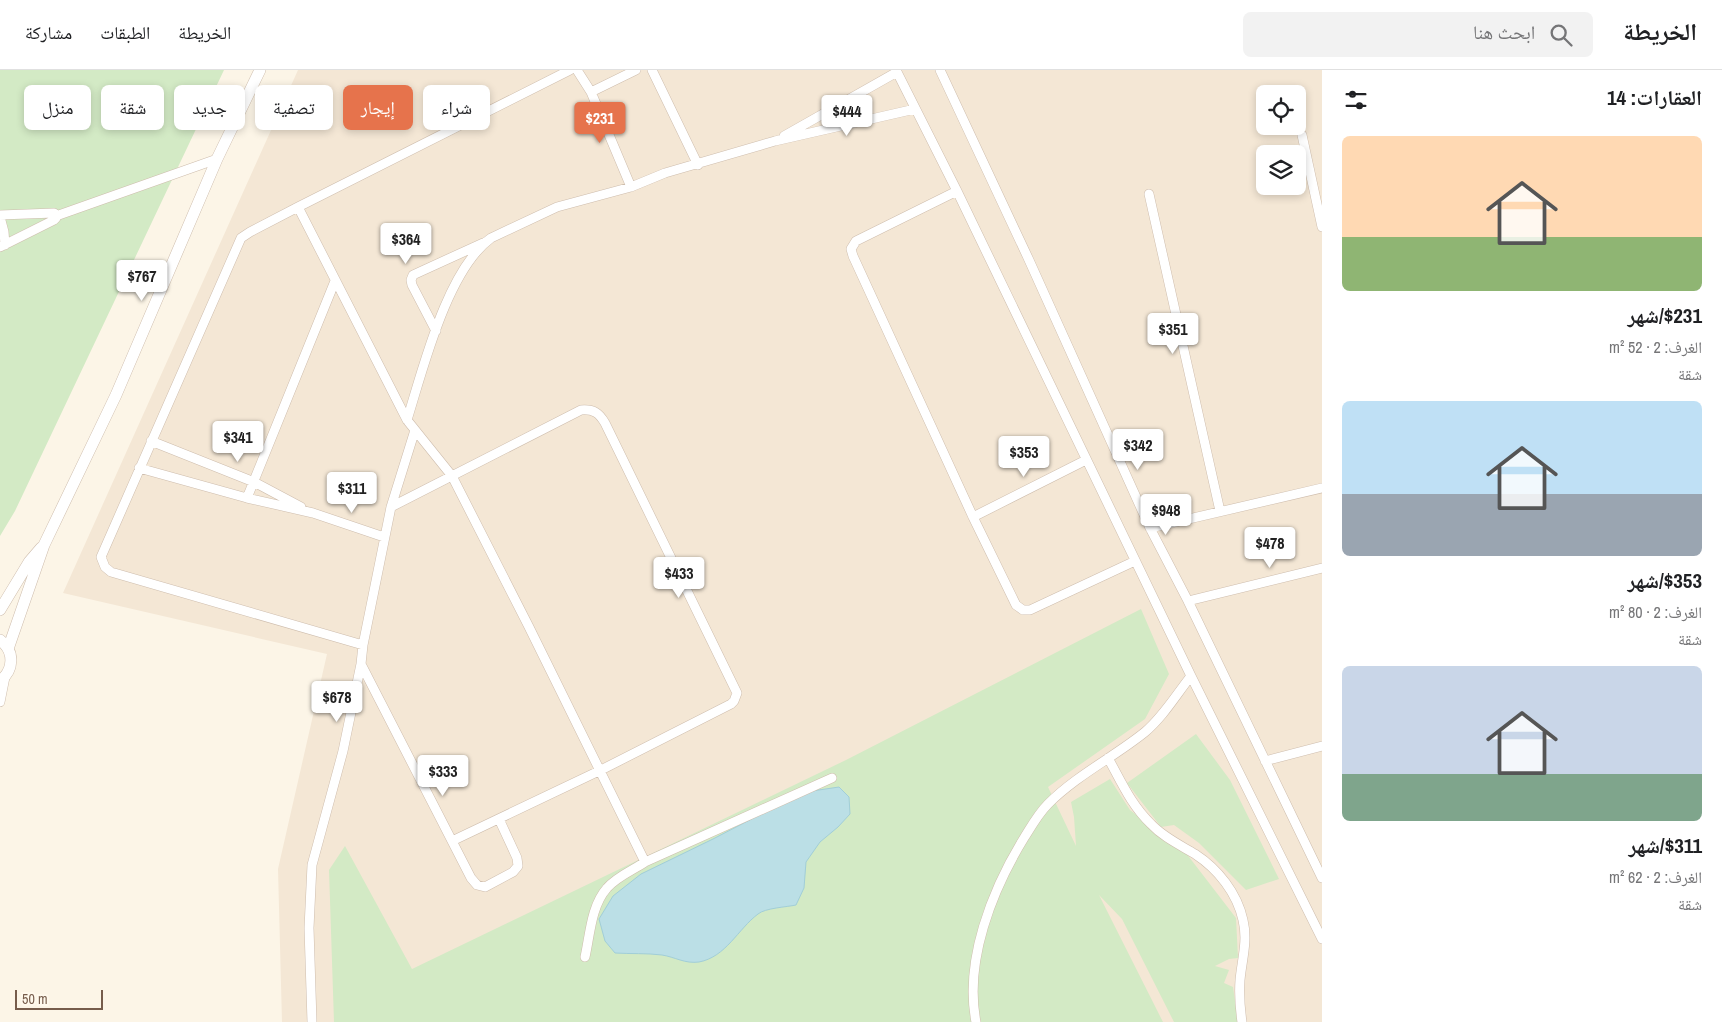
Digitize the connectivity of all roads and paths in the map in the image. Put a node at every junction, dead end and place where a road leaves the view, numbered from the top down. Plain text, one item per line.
1 (260, 70) edge
2 (570, 70) edge
3 (577, 70) edge
4 (636, 70) edge
5 (652, 70) edge
6 (940, 70) edge
7 (897, 71) edge
8 (591, 92) junction
9 (915, 109) junction
10 (1302, 135) dead end
11 (775, 141) junction
12 (217, 159) junction
13 (698, 165) junction
14 (631, 187) junction
15 (957, 191) junction
16 (1149, 194) dead end
17 (298, 207) junction
18 (0, 216) edge
19 (56, 216) junction
20 (1322, 227) edge
21 (484, 243) junction
22 (2, 246) edge
23 (335, 281) junction
24 (436, 331) junction
25 (406, 420) junction
26 (415, 430) junction
27 (151, 441) junction
28 (1086, 460) junction
29 (139, 468) junction
30 (452, 476) junction
31 (254, 482) junction
32 (1322, 488) edge
33 (247, 498) junction
34 (391, 507) junction
35 (1220, 511) junction
36 (313, 513) junction
37 (973, 517) junction
38 (1150, 528) junction
39 (384, 537) junction
40 (44, 545) junction
41 (1135, 561) junction
42 (1322, 568) edge
43 (1188, 601) junction
44 (0, 610) edge
45 (0, 640) edge
46 (363, 645) junction
47 (8, 649) junction
48 (362, 664) junction
49 (1191, 676) junction
50 (2, 679) edge
51 (0, 702) edge
52 (1322, 746) edge
53 (1108, 758) junction
54 (1265, 761) junction
55 (601, 770) junction
56 (832, 778) dead end
57 (499, 819) junction
58 (452, 841) junction
59 (645, 862) junction
60 (1322, 878) edge
61 (1322, 939) edge
62 (585, 957) dead end
63 (312, 1022) edge
64 (976, 1022) edge
65 (1242, 1022) edge

1 - 12 street
2 - 17 street
3 - 8 street
4 - 8 street
5 - 13 street
6 - 38 street
7 - 9 street
7 - 11 street
8 - 14 street
9 - 11 street
9 - 15 street
10 - 20 street
11 - 13 street
12 - 19 street
12 - 40 street
13 - 14 street
14 - 21 street
15 - 28 street
15 - 37 street
16 - 35 street
17 - 23 street
17 - 27 street
18 - 19 street
18 - 22 street
19 - 22 street
21 - 24 street
21 - 24 street
23 - 25 street
23 - 31 street
24 - 25 street
25 - 26 street
26 - 30 street
26 - 34 street
27 - 29 street
27 - 31 street
28 - 37 street
28 - 41 street
29 - 33 street
29 - 46 street
30 - 34 street
30 - 55 street
30 - 55 street
31 - 33 street
31 - 36 street
32 - 35 street
33 - 36 street
34 - 39 street
35 - 38 street
36 - 39 street
37 - 41 street
38 - 43 street
39 - 46 street
40 - 44 street
40 - 47 street
41 - 49 street
42 - 43 street
43 - 54 street
45 - 47 street
46 - 48 street
47 - 50 street
48 - 58 street
48 - 63 street
49 - 53 street
49 - 61 street
50 - 51 street
52 - 54 street
53 - 64 street
53 - 65 street
54 - 60 street
55 - 57 street
55 - 59 street
56 - 59 street
57 - 58 street
57 - 58 street
59 - 62 street

